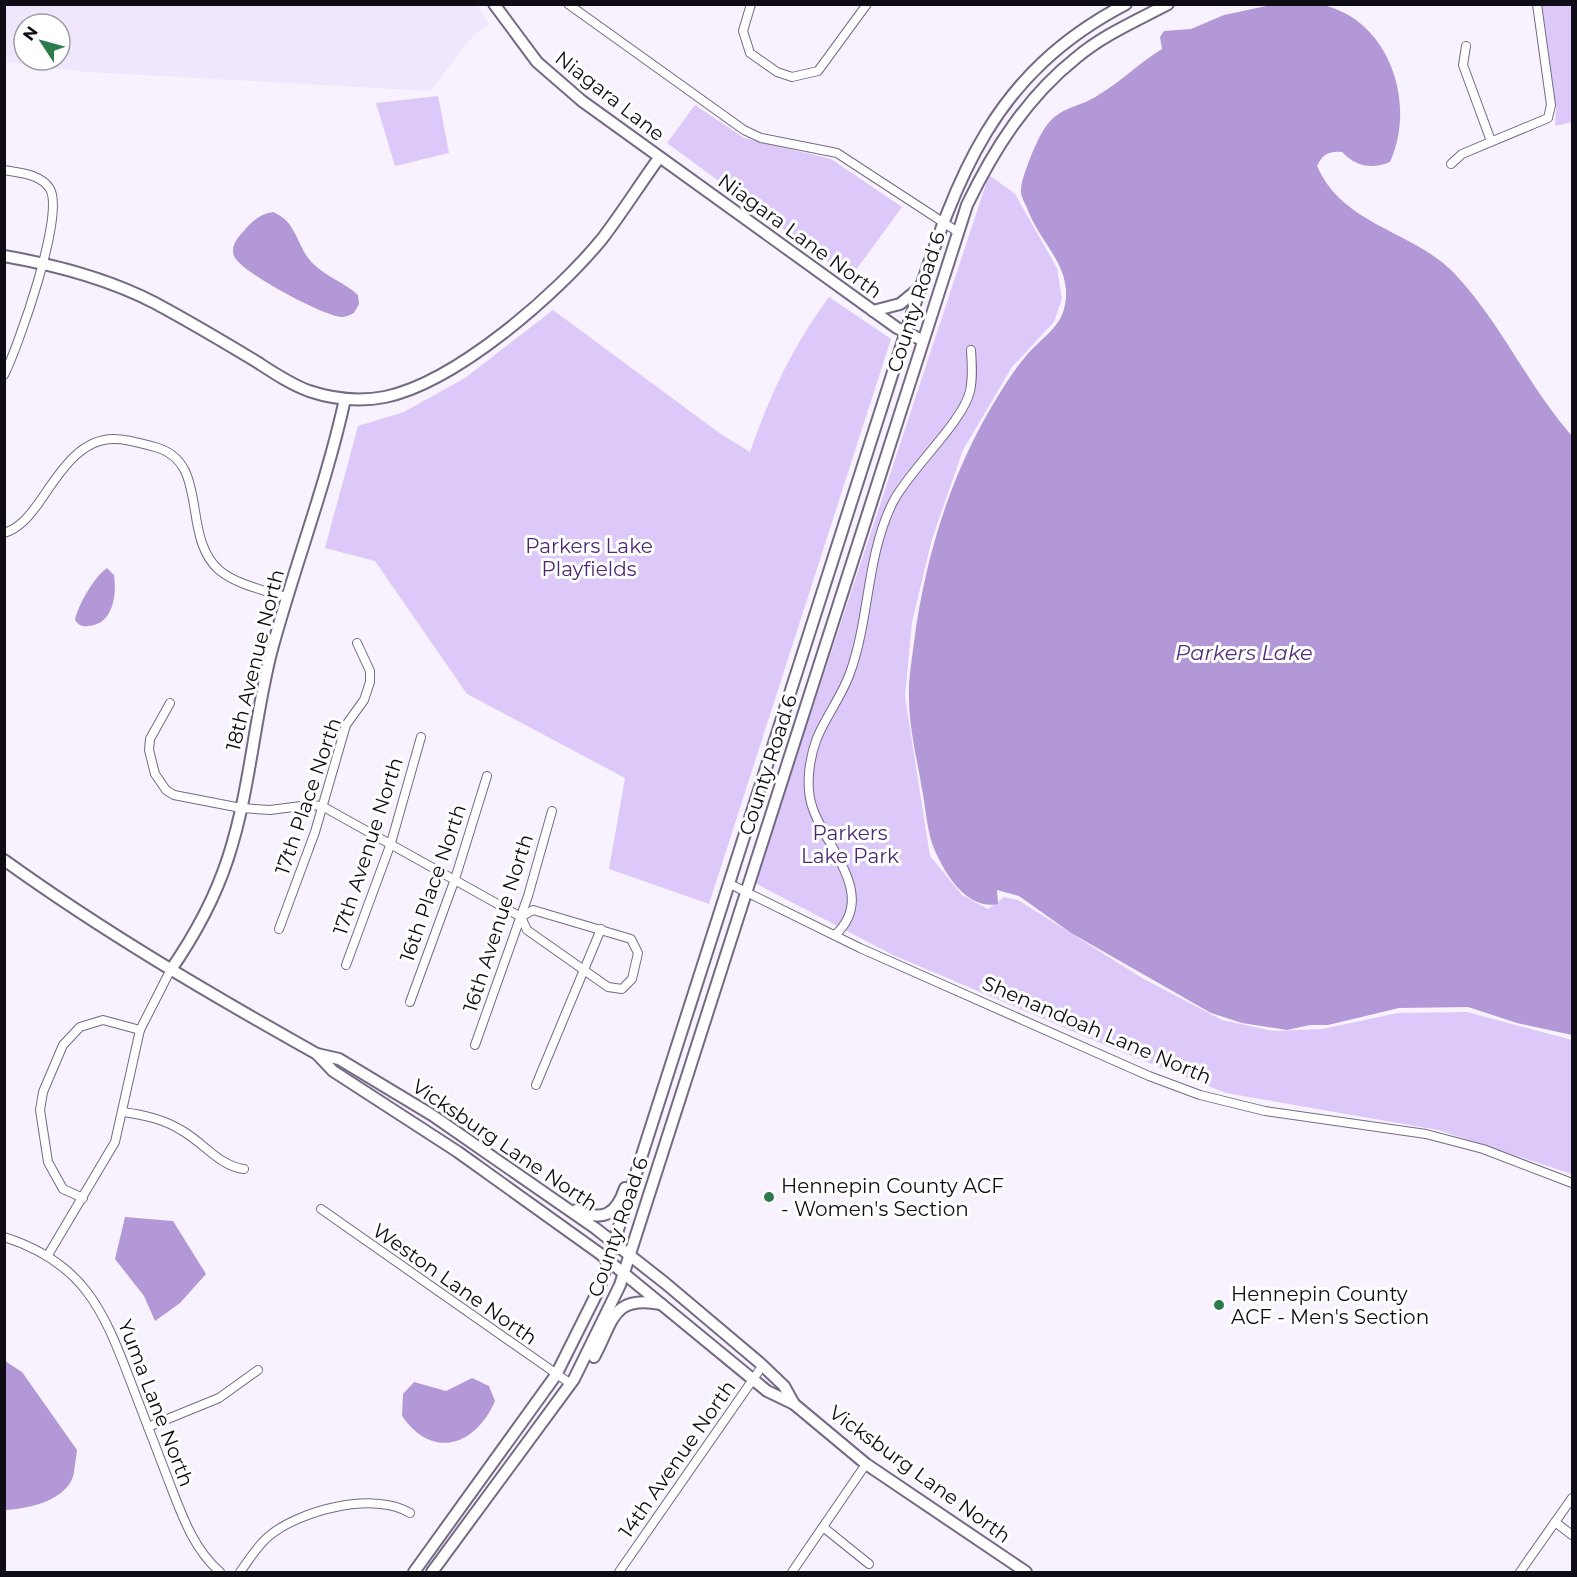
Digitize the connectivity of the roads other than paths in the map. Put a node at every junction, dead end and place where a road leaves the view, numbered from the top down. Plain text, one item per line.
1 (494, 4) edge
2 (568, 4) edge
3 (751, 4) edge
4 (867, 4) edge
5 (1126, 4) edge
6 (1168, 4) edge
7 (1537, 4) edge
8 (1466, 46) dead end
9 (1491, 141) junction
10 (659, 158) junction
11 (1451, 164) dead end
12 (4, 170) edge
13 (941, 224) junction
14 (958, 232) junction
15 (4, 255) edge
16 (42, 263) junction
17 (920, 287) junction
18 (873, 311) junction
19 (905, 333) junction
20 (922, 340) junction
21 (971, 350) dead end
22 (4, 375) edge
23 (345, 399) junction
24 (4, 533) edge
25 (286, 597) junction
26 (357, 643) dead end
27 (170, 703) dead end
28 (422, 737) dead end
29 (487, 776) dead end
30 (322, 806) junction
31 (241, 808) junction
32 (552, 811) dead end
33 (391, 843) junction
34 (4, 860) edge
35 (455, 879) junction
36 (730, 884) junction
37 (746, 891) junction
38 (521, 916) junction
39 (279, 928) dead end
40 (601, 929) junction
41 (835, 935) junction
42 (346, 965) dead end
43 (584, 970) junction
44 (170, 971) junction
45 (410, 1002) dead end
46 (140, 1030) junction
47 (474, 1045) dead end
48 (317, 1054) junction
49 (536, 1085) dead end
50 (123, 1112) junction
51 (655, 1117) junction
52 (244, 1169) dead end
53 (1572, 1183) edge
54 (83, 1198) junction
55 (557, 1201) junction
56 (321, 1209) dead end
57 (4, 1237) edge
58 (614, 1243) junction
59 (48, 1255) junction
60 (630, 1255) junction
61 (609, 1260) junction
62 (624, 1273) junction
63 (663, 1305) junction
64 (763, 1365) junction
65 (258, 1370) dead end
66 (556, 1375) junction
67 (753, 1379) junction
68 (572, 1382) junction
69 (794, 1404) junction
70 (148, 1427) junction
71 (866, 1464) junction
72 (1572, 1498) edge
73 (410, 1513) dead end
74 (1555, 1522) junction
75 (823, 1527) junction
76 (1572, 1535) edge
77 (869, 1564) dead end
78 (214, 1571) edge
79 (240, 1572) edge
80 (414, 1572) edge
81 (432, 1572) edge
82 (619, 1572) edge
83 (792, 1572) edge
84 (1026, 1572) edge
85 (1520, 1572) edge

1 - 10 main road, Niagara Lane
2 - 13 street
3 - 4 street
5 - 13 main road, County Road 6
6 - 14 main road, County Road 6
7 - 9 street
8 - 9 street
9 - 11 street
10 - 18 main road, Niagara Lane North
10 - 23 main road
12 - 16 street
13 - 14 street
13 - 17 main road, County Road 6
14 - 20 main road, County Road 6
15 - 16 main road
16 - 22 street
16 - 23 main road
17 - 18 main road
17 - 19 main road, County Road 6
18 - 19 main road, Niagara Lane North
19 - 20 main road, Niagara Lane North
19 - 36 main road, County Road 6
20 - 37 main road, County Road 6
21 - 41 street
23 - 25 main road, 18th Avenue North
24 - 25 street
25 - 31 main road, 18th Avenue North
26 - 30 street, 17th Place North
27 - 31 street
28 - 33 street, 17th Avenue North
29 - 35 street, 16th Place North
30 - 31 street
30 - 33 street
30 - 39 street, 17th Place North
31 - 44 main road, 18th Avenue North
32 - 38 street, 16th Avenue North
33 - 35 street
33 - 42 street, 17th Avenue North
34 - 44 main road, Vicksburg Lane North
35 - 38 street
35 - 45 street, 16th Place North
36 - 37 street, Shenandoah Lane North
36 - 51 main road, County Road 6
37 - 41 street, Shenandoah Lane North
37 - 60 main road, County Road 6
38 - 40 street
38 - 43 street
38 - 47 street, 16th Avenue North
40 - 43 street
40 - 43 street
41 - 53 street, Shenandoah Lane North
43 - 49 street
44 - 46 street, 18th Avenue North
44 - 48 main road, Vicksburg Lane North
46 - 50 street, 18th Avenue North
46 - 54 street
48 - 55 main road, Vicksburg Lane North
48 - 61 main road, Vicksburg Lane North
50 - 52 street
50 - 54 street, 18th Avenue North
51 - 55 main road
51 - 58 main road, County Road 6
54 - 59 street, 18th Avenue North
55 - 58 main road, Vicksburg Lane North
56 - 66 street, Weston Lane North
57 - 59 street
58 - 60 main road, Vicksburg Lane North
58 - 61 main road, County Road 6
59 - 70 street, Yuma Lane North
60 - 62 main road, County Road 6
60 - 64 main road, Vicksburg Lane North
61 - 62 main road, Vicksburg Lane North
61 - 66 main road, County Road 6
62 - 63 main road, Vicksburg Lane North
62 - 68 main road, County Road 6
63 - 67 main road, Vicksburg Lane North
63 - 68 main road
64 - 67 street, 14th Avenue North
64 - 69 main road, Vicksburg Lane North
65 - 70 street
66 - 68 street, Weston Lane North
66 - 80 main road, County Road 6
67 - 69 main road, Vicksburg Lane North
67 - 82 street, 14th Avenue North
68 - 81 main road, County Road 6
69 - 71 main road, Vicksburg Lane North
70 - 78 street, Yuma Lane North
71 - 75 street
71 - 84 main road, Vicksburg Lane North
72 - 74 street
73 - 79 street
74 - 76 street
74 - 85 street
75 - 77 street
75 - 83 street

